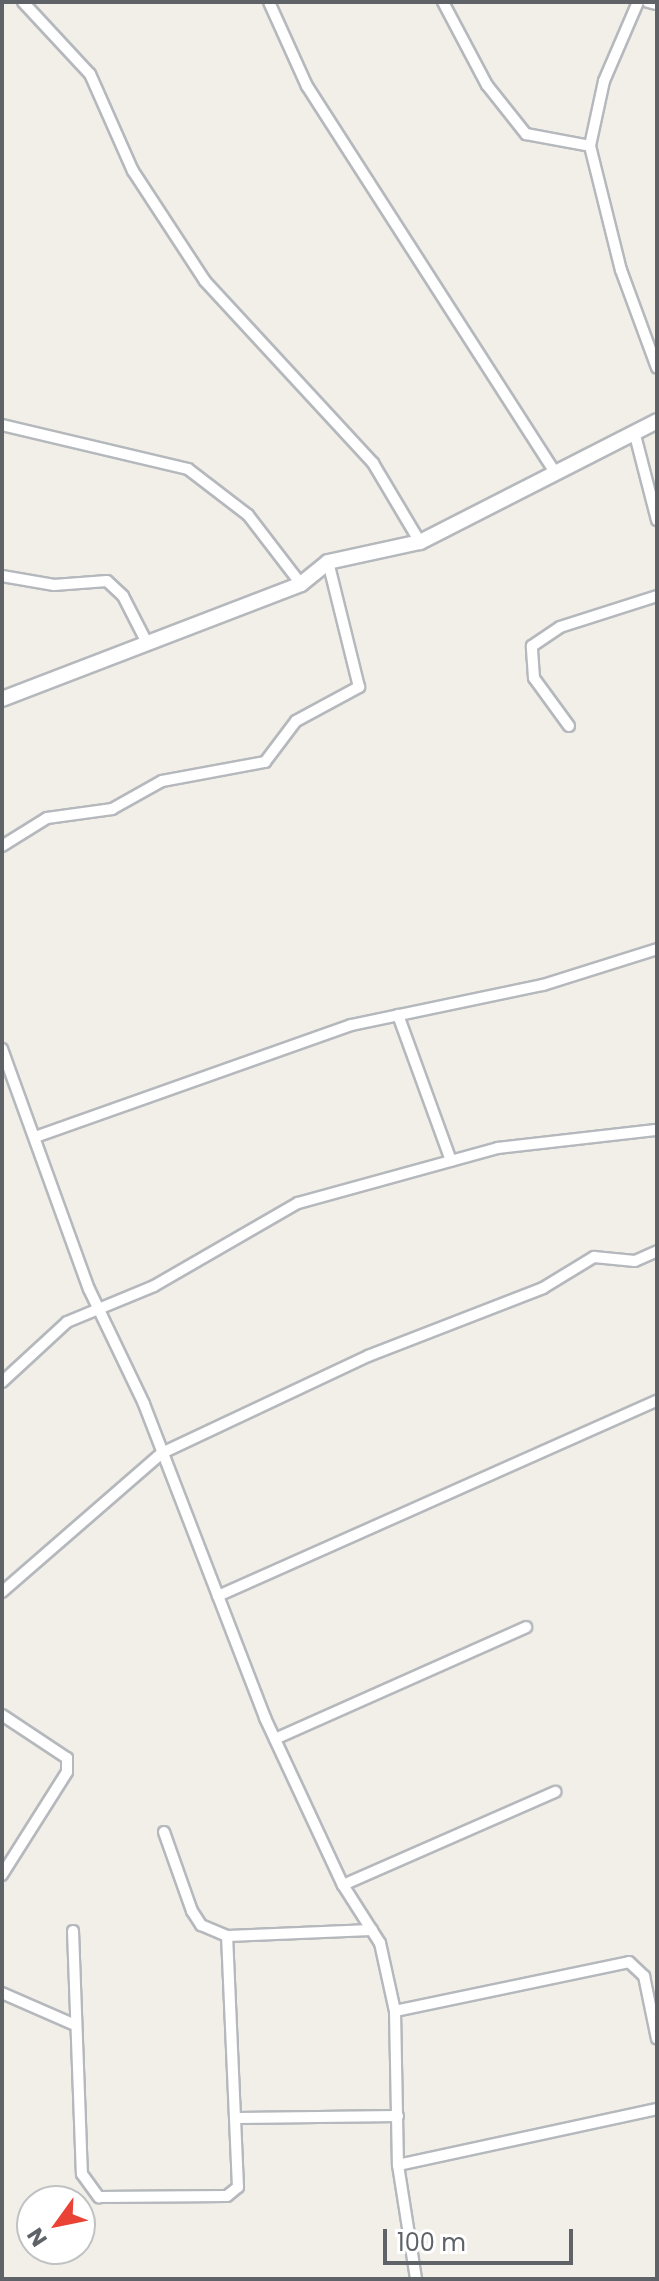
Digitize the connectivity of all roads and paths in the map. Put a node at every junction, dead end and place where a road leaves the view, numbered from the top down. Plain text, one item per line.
1 (23, 2) edge
2 (269, 2) edge
3 (443, 2) edge
4 (638, 2) edge
5 (648, 2) edge
6 (657, 4) edge
7 (590, 146) junction
8 (657, 368) edge
9 (657, 421) edge
10 (2, 425) edge
11 (635, 435) junction
12 (555, 472) junction
13 (657, 520) edge
14 (420, 542) junction
15 (328, 562) junction
16 (2, 576) edge
17 (301, 584) junction
18 (657, 596) edge
19 (146, 641) junction
20 (2, 699) edge
21 (569, 726) dead end
22 (2, 846) edge
23 (657, 949) edge
24 (398, 1015) junction
25 (2, 1049) edge
26 (657, 1130) edge
27 (35, 1137) junction
28 (451, 1161) junction
29 (657, 1251) edge
30 (101, 1306) junction
31 (2, 1382) edge
32 (657, 1401) edge
33 (162, 1453) junction
34 (2, 1592) edge
35 (218, 1596) junction
36 (526, 1627) dead end
37 (2, 1715) edge
38 (275, 1739) junction
39 (555, 1792) dead end
40 (164, 1832) dead end
41 (2, 1875) edge
42 (343, 1885) junction
43 (372, 1930) junction
44 (73, 1931) dead end
45 (227, 1936) junction
46 (2, 1993) edge
47 (395, 2011) junction
48 (73, 2024) junction
49 (657, 2039) edge
50 (657, 2109) edge
51 (398, 2116) junction
52 (239, 2118) junction
53 (398, 2165) junction
54 (416, 2279) edge

1 - 14 street
2 - 12 street
3 - 7 street
4 - 7 street
5 - 6 street
7 - 8 street
9 - 11 street
10 - 17 street
11 - 12 street
11 - 13 street
12 - 14 street
14 - 15 street
15 - 17 street
15 - 22 street
16 - 19 street
17 - 19 street
18 - 21 street
19 - 20 street
23 - 24 street
24 - 27 street
24 - 28 street
25 - 27 street
26 - 28 street
27 - 30 street
28 - 30 street
29 - 33 street
30 - 31 street
30 - 33 street
32 - 35 street
33 - 34 street
33 - 35 street
35 - 38 street
36 - 38 street
37 - 41 street
38 - 42 street
39 - 42 street
40 - 45 street
42 - 43 street
43 - 45 street
43 - 47 street
44 - 48 street
45 - 52 street
46 - 48 street
47 - 49 street
47 - 51 street
48 - 52 street
50 - 53 street
51 - 52 street
51 - 53 street
53 - 54 street

